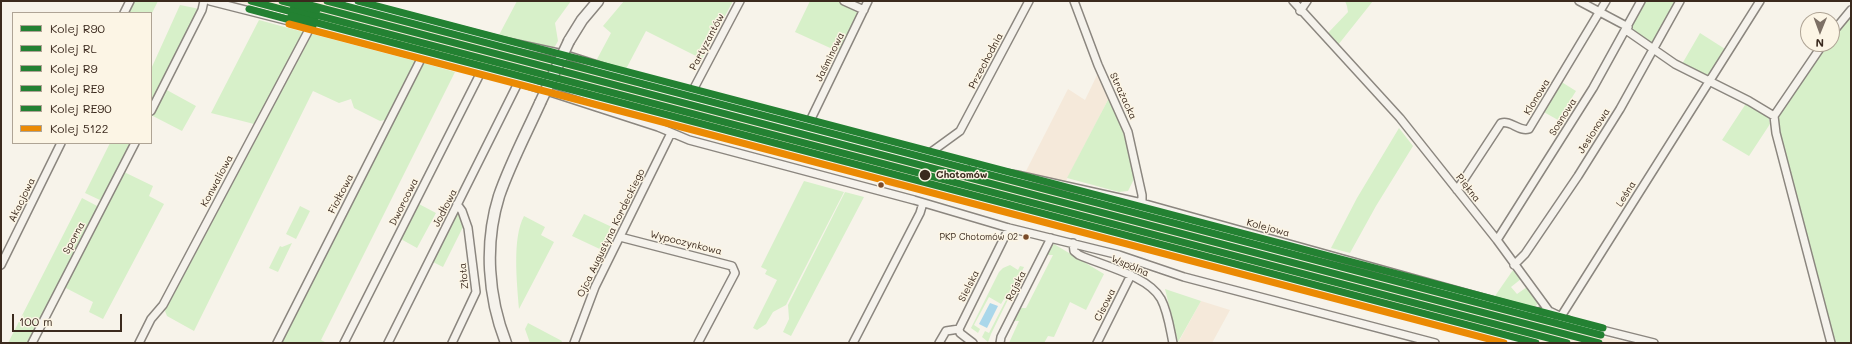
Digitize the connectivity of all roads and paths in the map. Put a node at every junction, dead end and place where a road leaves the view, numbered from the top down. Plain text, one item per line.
1 (130, 1) edge
2 (204, 1) edge
3 (210, 1) edge
4 (349, 1) edge
5 (598, 1) edge
6 (740, 1) edge
7 (844, 1) edge
8 (868, 1) edge
9 (1029, 1) edge
10 (1074, 1) edge
11 (1293, 1) edge
12 (1308, 1) edge
13 (1579, 1) edge
14 (1606, 1) edge
15 (1641, 1) edge
16 (1680, 1) edge
17 (1760, 1) edge
18 (864, 10) junction
19 (1851, 10) edge
20 (1300, 11) junction
21 (124, 12) edge
22 (1600, 12) junction
23 (1840, 23) edge
24 (311, 26) junction
25 (1627, 28) junction
26 (1654, 49) junction
27 (1818, 52) edge
28 (423, 55) junction
29 (482, 70) junction
30 (519, 81) junction
31 (1708, 82) junction
32 (692, 92) junction
33 (152, 109) edge
34 (1774, 116) junction
35 (809, 123) junction
36 (671, 133) junction
37 (61, 144) edge
38 (134, 144) edge
39 (928, 155) junction
40 (965, 165) dead end
41 (980, 169) dead end
42 (1457, 190) junction
43 (923, 202) junction
44 (1142, 203) junction
45 (457, 204) junction
46 (1009, 228) junction
47 (620, 237) junction
48 (1051, 238) junction
49 (1497, 240) junction
50 (1073, 243) junction
51 (1514, 265) junction
52 (1, 266) edge
53 (1131, 275) junction
54 (1549, 311) junction
55 (1560, 318) junction
56 (959, 329) junction
57 (32, 343) edge
58 (139, 343) edge
59 (277, 343) edge
60 (344, 343) edge
61 (388, 343) edge
62 (452, 343) edge
63 (506, 343) edge
64 (574, 343) edge
65 (698, 343) edge
66 (853, 343) edge
67 (939, 343) edge
68 (973, 343) edge
69 (1000, 343) edge
70 (1097, 343) edge
71 (1174, 343) edge
72 (1435, 343) edge
73 (1654, 343) edge
74 (1831, 343) edge

1 - 21 street
2 - 33 street
3 - 24 street
4 - 32 street
5 - 63 street, bridge
6 - 32 street, Partyzantów
7 - 18 street
8 - 18 street, Jaśminowa
9 - 39 street, Przechodnia
10 - 44 street, Strażacka
11 - 20 street, Piękna
12 - 20 street
13 - 22 street
14 - 22 street, Klonowa
15 - 25 street, Sosnowa
16 - 26 street, Jesionowa
17 - 31 street, Leśna
18 - 35 street, Jaśminowa
19 - 23 street
20 - 42 street, Piękna
22 - 25 street
22 - 42 street, Klonowa
24 - 28 street
24 - 58 street, Konwaliowa
25 - 26 street
25 - 49 street, Sosnowa
26 - 31 street
26 - 51 street, Jesionowa
27 - 34 street
28 - 29 street
28 - 59 street, Fiołkowa
29 - 30 street
29 - 60 street, Dworcowa
30 - 36 street
30 - 45 street, Jodłowa
31 - 34 street
31 - 55 street, Leśna
32 - 35 street
34 - 74 street
35 - 39 street
36 - 43 street
36 - 47 street, Ojca Augustyna Kordeckiego
37 - 52 street, Akacjowa
38 - 57 street, Sporna
39 - 40 street
41 - 44 street, Kolejowa
42 - 49 street, Piękna
43 - 46 street
43 - 66 street
44 - 54 street, Kolejowa
45 - 61 street, Jodłowa
45 - 62 street, Złota
46 - 48 street
46 - 56 street, Sielska
47 - 64 street, Ojca Augustyna Kordeckiego
47 - 65 street, Wypoczynkowa
48 - 50 street
48 - 69 street, Rajska
49 - 51 street, Piękna
50 - 53 street, Wspólna
50 - 72 street
51 - 54 street, Piękna
53 - 70 street, Cisowa
53 - 71 street, Wspólna
54 - 55 street, Piękna
55 - 73 street, Piękna
56 - 67 street
56 - 68 street

